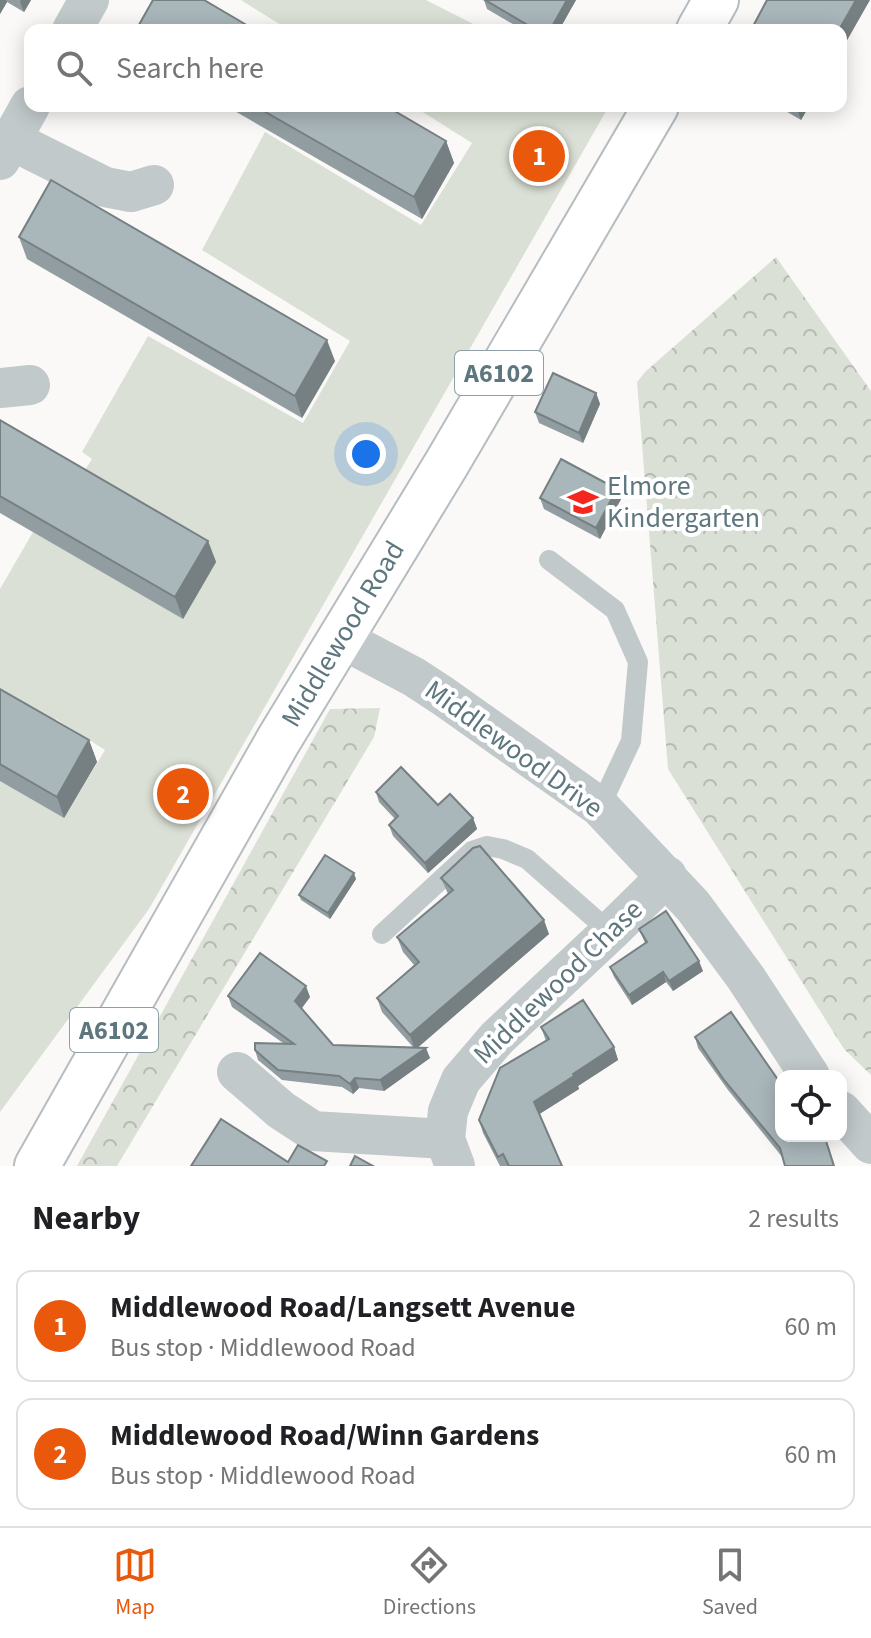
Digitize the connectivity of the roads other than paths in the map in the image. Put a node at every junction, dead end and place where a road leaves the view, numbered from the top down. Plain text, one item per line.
1 (89, 0) edge
2 (716, 0) edge
3 (75, 24) edge
4 (702, 24) edge
5 (652, 112) edge
6 (14, 135) edge
7 (154, 185) dead end
8 (549, 560) dead end
9 (340, 638) junction
10 (600, 807) junction
11 (667, 876) junction
12 (610, 932) junction
13 (382, 934) dead end
14 (806, 1070) edge
15 (237, 1072) dead end
16 (847, 1118) edge
17 (871, 1144) edge
18 (450, 1153) edge
19 (37, 1166) edge

1 - 3 street
2 - 4 main road
5 - 9 main road, Middlewood Road / A6102
6 - 7 street
8 - 10 lane
9 - 10 street, Middlewood Drive
9 - 19 main road, Middlewood Road / A6102
10 - 11 street, Middlewood Drive
11 - 12 street, Middlewood Chase
11 - 14 street, Middlewood Drive
12 - 13 lane
12 - 18 street, Middlewood Chase
15 - 18 street, Middlewood Chase
16 - 17 street

